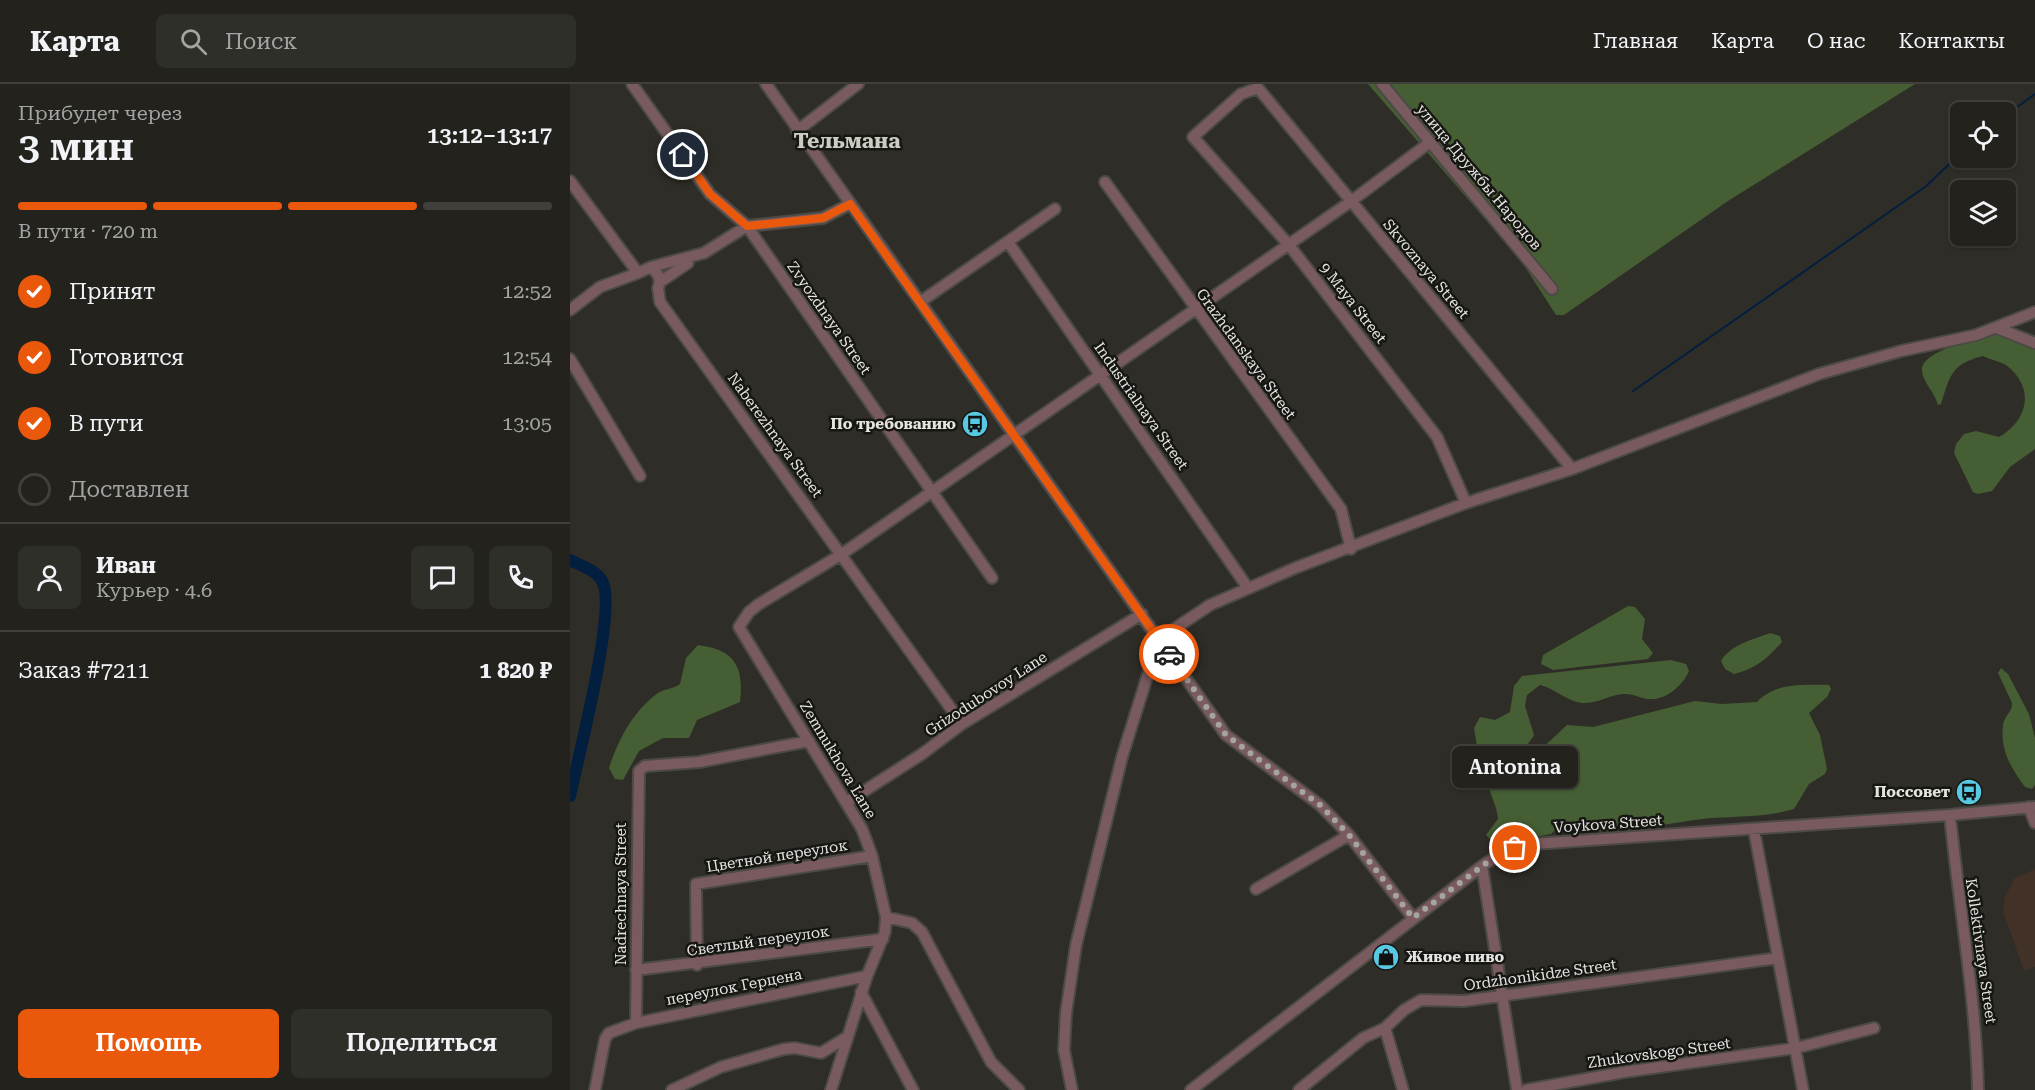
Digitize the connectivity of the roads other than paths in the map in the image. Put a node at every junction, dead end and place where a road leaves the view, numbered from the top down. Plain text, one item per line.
1 (632, 84) edge
2 (766, 84) edge
3 (858, 84) edge
4 (1382, 84) edge
5 (1257, 88) joint
6 (797, 131) junction
7 (1429, 143) junction
8 (570, 181) edge
9 (1105, 182) dead end
10 (1350, 202) junction
11 (850, 204) junction
12 (1055, 209) dead end
13 (747, 226) junction
14 (1008, 242) junction
15 (1288, 244) junction
16 (704, 253) junction
17 (651, 267) junction
18 (638, 273) junction
19 (660, 282) junction
20 (1552, 289) dead end
21 (920, 302) junction
22 (570, 310) edge
23 (1195, 310) junction
24 (2035, 312) edge
25 (1997, 328) junction
26 (2035, 343) edge
27 (570, 358) edge
28 (1101, 375) junction
29 (1015, 434) junction
30 (1572, 469) junction
31 (640, 476) dead end
32 (932, 492) junction
33 (1466, 503) junction
34 (1351, 549) junction
35 (842, 554) junction
36 (992, 578) dead end
37 (1248, 588) junction
38 (1142, 614) junction
39 (1159, 639) junction
40 (962, 724) junction
41 (809, 741) junction
42 (847, 802) junction
43 (2032, 807) edge
44 (1950, 815) junction
45 (2035, 824) edge
46 (1754, 830) junction
47 (1349, 835) junction
48 (872, 856) junction
49 (1482, 866) junction
50 (1256, 889) dead end
51 (886, 916) junction
52 (1413, 918) junction
53 (883, 939) junction
54 (1778, 958) junction
55 (697, 965) junction
56 (636, 970) junction
57 (867, 976) junction
58 (861, 992) junction
59 (1503, 994) junction
60 (636, 1023) junction
61 (1384, 1028) junction
62 (1874, 1028) dead end
63 (847, 1037) junction
64 (1796, 1048) junction
65 (595, 1090) edge
66 (672, 1090) edge
67 (831, 1090) edge
68 (913, 1090) edge
69 (1019, 1090) edge
70 (1072, 1090) edge
71 (1191, 1090) edge
72 (1299, 1090) edge
73 (1403, 1090) edge
74 (1517, 1090) edge
75 (1526, 1090) edge
76 (1803, 1090) edge
77 (1977, 1090) edge

1 - 13 street, Zvyozdnaya Street
2 - 6 street
3 - 6 street
4 - 7 street, улица Дружбы Народов
5 - 10 street, Skvoznaya Street
5 - 15 street, 9 Maya Street
6 - 11 street
7 - 10 street
7 - 20 street, улица Дружбы Народов
8 - 18 street
9 - 23 street, Grazhdanskaya Street
10 - 15 street
10 - 30 street, Skvoznaya Street
11 - 13 street
11 - 21 street
12 - 14 street
13 - 16 street
13 - 32 street, Zvyozdnaya Street
14 - 21 street
14 - 28 street, Industrialnaya Street
15 - 23 street
15 - 33 street, 9 Maya Street
16 - 17 street
16 - 19 street
17 - 18 street
17 - 19 street, Naberezhnaya Street
18 - 22 street
19 - 35 street, Naberezhnaya Street
21 - 29 street
23 - 28 street
23 - 34 street, Grazhdanskaya Street
24 - 25 street
25 - 26 street
25 - 30 street
27 - 31 street
28 - 29 street
28 - 37 street, Industrialnaya Street
29 - 32 street
29 - 38 street
30 - 33 street
32 - 35 street
32 - 36 street, Zvyozdnaya Street
33 - 34 street
34 - 37 street
35 - 40 street, Naberezhnaya Street
35 - 41 street, Zemnukhova Lane
37 - 39 street
38 - 39 street
38 - 40 street, Grizodubovoy Lane
39 - 47 street
39 - 70 street
40 - 42 street, Grizodubovoy Lane
41 - 42 street, Zemnukhova Lane
41 - 56 street, Nadrechnaya Street
42 - 48 street, Zemnukhova Lane
43 - 44 street, Voykova Street
43 - 45 street
44 - 46 street, Voykova Street
44 - 77 street, Kollektivnaya Street
46 - 49 street, Voykova Street
46 - 54 street
47 - 50 street
47 - 52 street
48 - 51 street, Zemnukhova Lane
48 - 55 street, Цветной переулок
49 - 52 street, Voykova Street
49 - 59 street
51 - 53 street, Zemnukhova Lane
51 - 69 street
52 - 71 street, Voykova Street
53 - 55 street, Светлый переулок
53 - 57 street, Zemnukhova Lane
54 - 59 street, Ordzhonikidze Street
54 - 64 street
55 - 56 street, Светлый переулок
56 - 60 street, Nadrechnaya Street
57 - 58 street, Zemnukhova Lane
57 - 60 street, переулок Герцена
58 - 63 street, Zemnukhova Lane
58 - 68 street
59 - 61 street, Ordzhonikidze Street
59 - 74 street
60 - 65 street, переулок Герцена
61 - 72 street, Ordzhonikidze Street
61 - 73 street
62 - 64 street, Zhukovskogo Street
63 - 66 street
63 - 67 street, Zemnukhova Lane
64 - 75 street, Zhukovskogo Street
64 - 76 street

